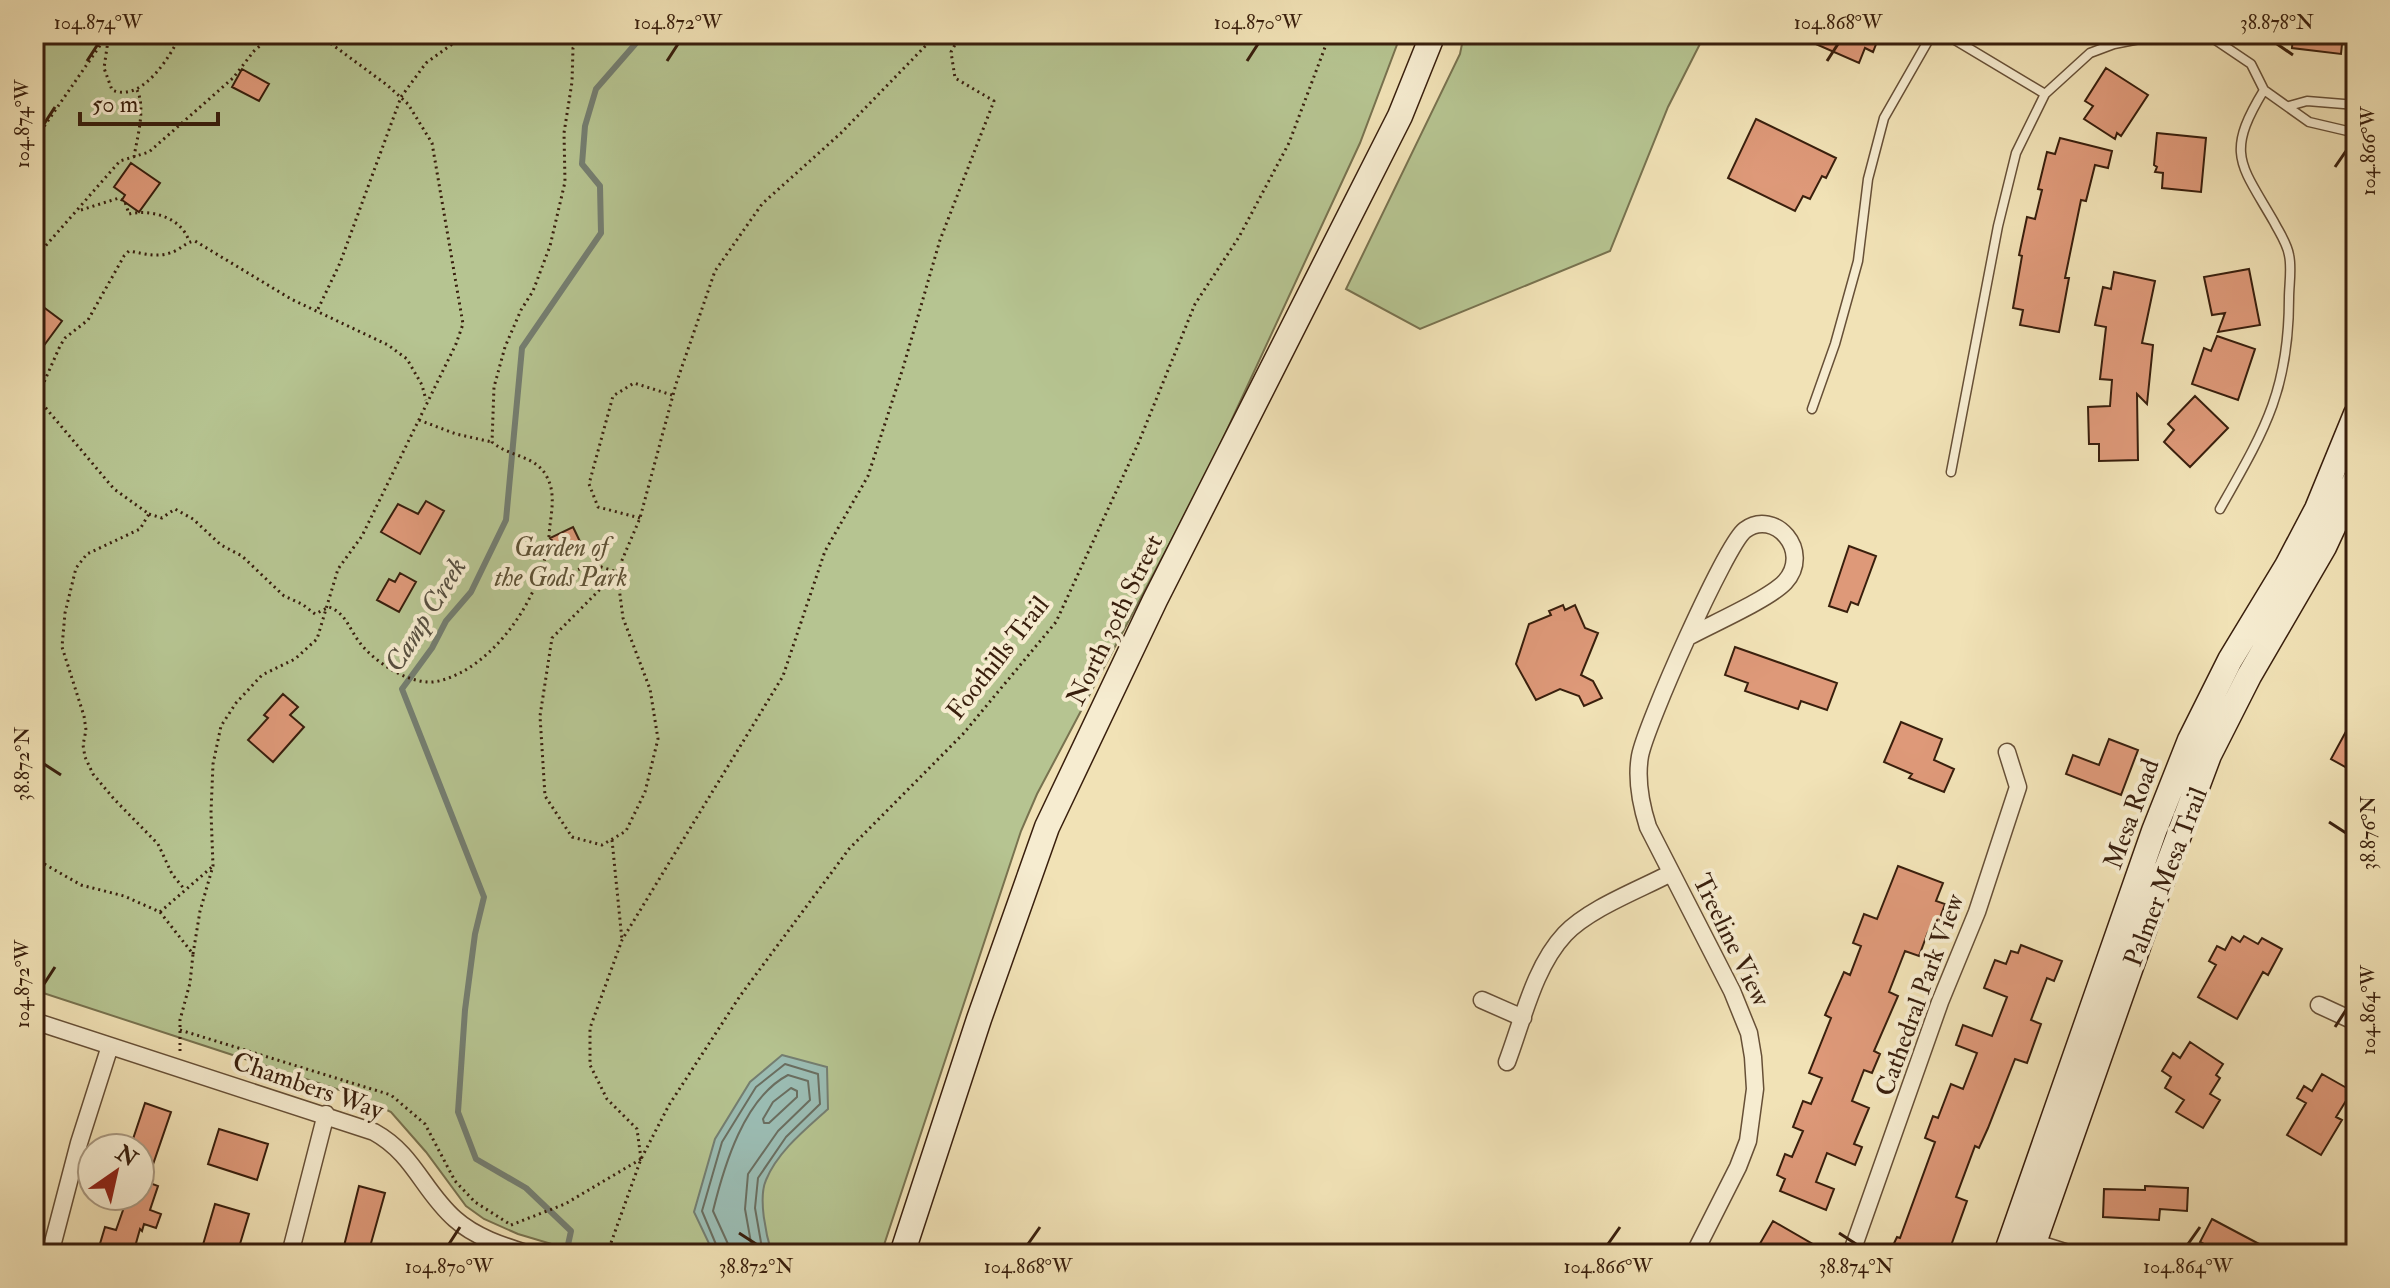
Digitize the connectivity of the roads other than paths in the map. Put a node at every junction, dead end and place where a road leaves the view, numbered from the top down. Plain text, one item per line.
1 (1433, 34) edge
2 (1932, 34) edge
3 (1945, 34) edge
4 (2165, 34) edge
5 (2193, 34) edge
6 (2113, 39) edge
7 (2264, 90) junction
8 (2045, 94) junction
9 (2356, 105) edge
10 (2289, 106) junction
11 (2356, 133) edge
12 (1812, 409) dead end
13 (2356, 414) edge
14 (1951, 472) dead end
15 (2356, 478) edge
16 (2220, 509) dead end
17 (1690, 636) junction
18 (2007, 752) dead end
19 (1671, 873) junction
20 (1482, 1000) dead end
21 (2319, 1005) dead end
22 (1523, 1018) junction
23 (34, 1021) edge
24 (2356, 1022) edge
25 (110, 1046) junction
26 (1507, 1062) dead end
27 (326, 1114) junction
28 (2032, 1246) edge
29 (50, 1254) edge
30 (290, 1254) edge
31 (529, 1254) edge
32 (902, 1254) edge
33 (1694, 1254) edge
34 (1851, 1254) edge
35 (2006, 1254) edge
36 (2085, 1254) edge
37 (2144, 1254) edge
38 (2178, 1254) edge

1 - 32 main road, North 30th Street
2 - 12 lane
3 - 8 lane
4 - 6 lane
5 - 7 lane
6 - 8 lane
7 - 10 lane
7 - 16 lane
8 - 14 lane
9 - 10 lane
10 - 11 lane
13 - 35 main road, Mesa Road
15 - 28 main road, Mesa Road
17 - 17 street, Treeline View
17 - 19 street, Treeline View
18 - 34 street, Cathedral Park View
19 - 22 street, Treeline View
19 - 33 street, Treeline View
20 - 22 street
21 - 24 street
22 - 26 street, Treeline View
23 - 25 street, Chambers Way
25 - 27 street, Chambers Way
25 - 29 street
27 - 30 street
27 - 31 street, Chambers Way
28 - 36 lane
37 - 38 lane

